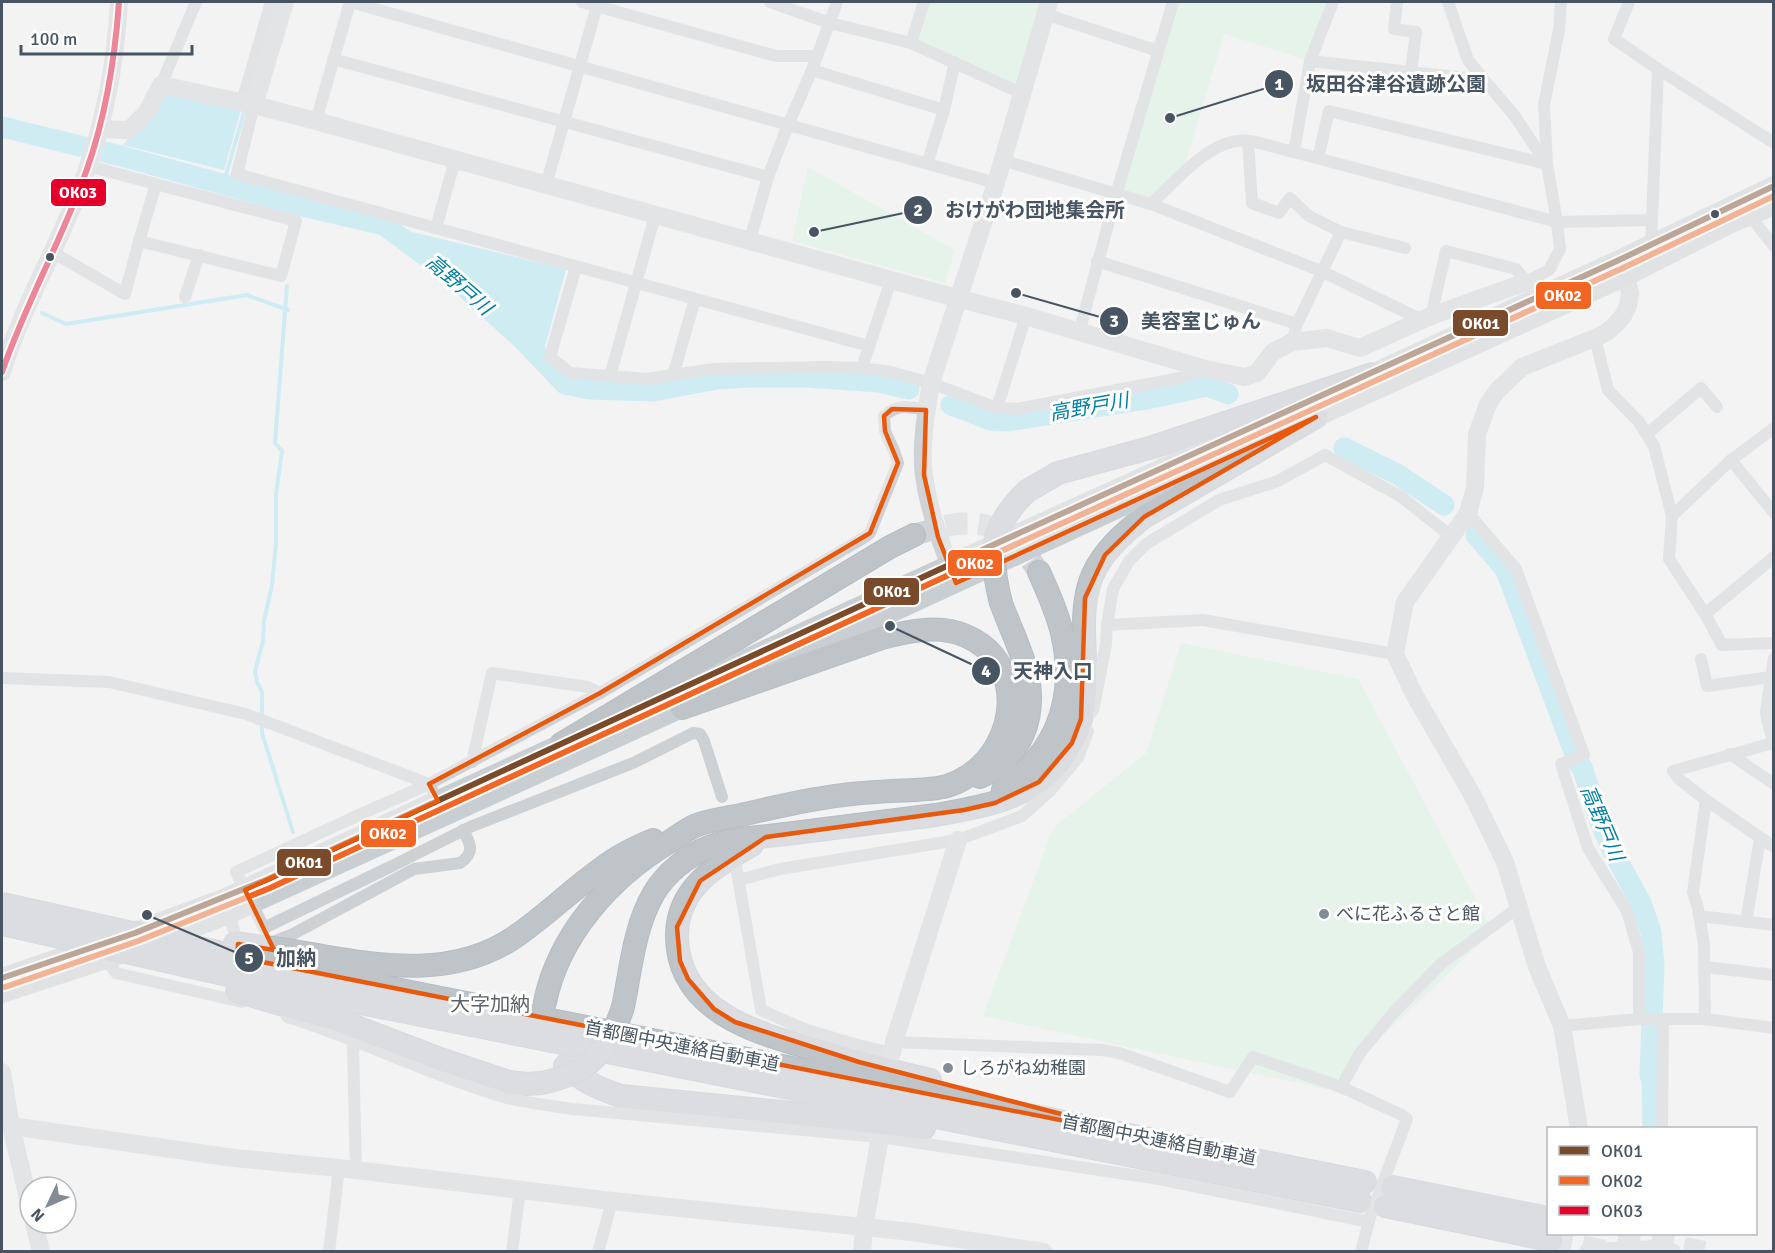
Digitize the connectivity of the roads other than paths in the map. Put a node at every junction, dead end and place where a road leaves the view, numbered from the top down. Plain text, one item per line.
1 (119, 2) edge
2 (196, 2) edge
3 (271, 2) edge
4 (285, 2) edge
5 (582, 2) edge
6 (770, 2) edge
7 (837, 2) edge
8 (924, 2) edge
9 (1173, 2) edge
10 (1333, 2) edge
11 (1397, 2) edge
12 (1448, 2) edge
13 (1561, 2) edge
14 (1629, 2) edge
15 (598, 4) edge
16 (1047, 8) edge
17 (830, 23) junction
18 (911, 43) junction
19 (1158, 51) junction
20 (817, 56) junction
21 (333, 59) junction
22 (955, 62) junction
23 (1310, 62) junction
24 (580, 66) junction
25 (1658, 69) junction
26 (812, 70) junction
27 (1411, 72) junction
28 (1484, 80) junction
29 (161, 85) junction
30 (1021, 93) junction
31 (248, 103) junction
32 (944, 110) junction
33 (316, 121) junction
34 (564, 122) junction
35 (788, 125) junction
36 (99, 129) junction
37 (1248, 141) junction
38 (1773, 143) edge
39 (1294, 152) junction
40 (1318, 158) junction
41 (455, 160) junction
42 (1002, 160) junction
43 (927, 164) junction
44 (1546, 164) junction
45 (88, 166) junction
46 (768, 177) junction
47 (996, 183) junction
48 (156, 184) junction
49 (546, 185) junction
50 (1773, 186) edge
51 (1116, 195) junction
52 (1151, 204) junction
53 (1773, 205) edge
54 (1749, 215) junction
55 (656, 216) junction
56 (1652, 220) junction
57 (1557, 222) junction
58 (436, 228) junction
59 (1341, 232) junction
60 (750, 240) junction
61 (139, 241) junction
62 (1651, 244) junction
63 (1773, 246) edge
64 (1405, 248) dead end
65 (52, 252) junction
66 (198, 255) junction
67 (1097, 261) junction
68 (576, 267) junction
69 (1622, 268) junction
70 (1322, 271) junction
71 (891, 280) junction
72 (1526, 282) junction
73 (636, 283) junction
74 (185, 297) dead end
75 (695, 299) junction
76 (958, 299) junction
77 (1026, 316) junction
78 (1427, 318) junction
79 (1298, 324) junction
80 (1080, 333) junction
81 (1595, 338) junction
82 (1292, 342) junction
83 (869, 346) junction
84 (862, 369) junction
85 (1205, 369) junction
86 (2, 372) edge
87 (1373, 374) junction
88 (610, 376) junction
89 (673, 376) junction
90 (931, 383) junction
91 (1717, 407) dead end
92 (997, 408) junction
93 (927, 410) junction
94 (1316, 417) junction
95 (1773, 428) edge
96 (1647, 434) junction
97 (1731, 460) junction
98 (1772, 510) edge
99 (1468, 513) junction
100 (1672, 516) junction
101 (914, 535) tunnel mouth
102 (1451, 536) junction
103 (1773, 557) edge
104 (1039, 572) tunnel mouth
105 (953, 574) junction
106 (1705, 614) junction
107 (1107, 625) junction
108 (1773, 643) edge
109 (1395, 654) junction
110 (1773, 658) edge
111 (1701, 659) dead end
112 (1771, 676) junction
113 (2, 678) edge
114 (600, 693) junction
115 (682, 708) junction
116 (1770, 709) edge
117 (561, 744) junction
118 (1773, 744) edge
119 (1730, 754) junction
120 (472, 762) junction
121 (1773, 784) edge
122 (948, 786) junction
123 (434, 793) junction
124 (723, 797) dead end
125 (1706, 800) junction
126 (964, 810) junction
127 (696, 825) junction
128 (463, 830) junction
129 (766, 837) junction
130 (1760, 839) junction
131 (958, 840) junction
132 (1773, 847) edge
133 (736, 866) dead end
134 (739, 880) junction
135 (2, 904) edge
136 (1519, 907) junction
137 (229, 915) junction
138 (1699, 916) junction
139 (1746, 922) junction
140 (2, 924) edge
141 (1773, 925) edge
142 (238, 944) junction
143 (106, 959) junction
144 (1705, 966) junction
145 (1773, 975) edge
146 (2, 978) edge
147 (287, 978) junction
148 (2, 993) edge
149 (231, 999) junction
150 (545, 1002) dead end
151 (1639, 1019) junction
152 (1663, 1019) junction
153 (1705, 1019) junction
154 (1562, 1026) junction
155 (1773, 1028) edge
156 (355, 1042) junction
157 (893, 1048) junction
158 (565, 1066) dead end
159 (2, 1072) edge
160 (1341, 1087) junction
161 (11, 1126) junction
162 (1579, 1127) edge
163 (1662, 1127) edge
164 (880, 1137) junction
165 (1166, 1142) junction
166 (1125, 1154) junction
167 (348, 1169) junction
168 (22, 1175) edge
169 (520, 1190) junction
170 (1389, 1197) dead end
171 (612, 1201) junction
172 (1365, 1202) junction
173 (864, 1227) junction
174 (1547, 1229) edge
175 (37, 1235) edge
176 (1590, 1235) edge
177 (1025, 1250) edge
178 (40, 1251) edge
179 (329, 1251) edge
180 (512, 1251) edge
181 (598, 1251) edge
182 (862, 1251) edge
183 (1044, 1251) edge
184 (1361, 1251) edge
185 (1590, 1251) edge
186 (1662, 1251) edge

1 - 36 street
2 - 29 street
3 - 31 street
4 - 31 street
5 - 15 street
6 - 17 street
7 - 17 street
8 - 18 street
9 - 19 street
10 - 23 street
11 - 27 street
12 - 28 street
13 - 44 street
14 - 25 street
15 - 20 street
15 - 24 street
16 - 19 street
16 - 30 street
17 - 18 street
17 - 20 street
18 - 22 street
19 - 51 street
20 - 26 street
21 - 24 street
21 - 33 street
21 - 34 street
22 - 30 street
22 - 32 street
23 - 27 street
23 - 39 street
24 - 34 street
24 - 35 street
25 - 38 street
25 - 56 street
26 - 32 street
26 - 35 street
27 - 28 street
28 - 44 street
29 - 31 street
29 - 36 street
30 - 42 street
31 - 33 street
31 - 58 street
32 - 43 street
33 - 41 street
34 - 46 street
34 - 49 street
35 - 43 street
35 - 46 street
36 - 45 street
37 - 39 street
37 - 52 street
37 - 59 street
39 - 40 street
40 - 44 street
40 - 57 street
41 - 49 street
41 - 58 street
42 - 47 street
42 - 51 street
43 - 47 street
44 - 57 street
45 - 48 street
45 - 65 street
46 - 60 street
47 - 76 street
48 - 61 street
48 - 66 street
49 - 55 street
50 - 62 main road
51 - 52 street
51 - 67 street
52 - 70 street
53 - 54 main road
54 - 63 street
54 - 69 main road
55 - 60 street
55 - 73 street
56 - 57 street
56 - 62 street
57 - 72 street
58 - 68 street
59 - 64 street
59 - 70 street
60 - 71 street
61 - 65 street
61 - 66 street
62 - 69 main road
65 - 86 street
66 - 74 street
67 - 79 street
67 - 80 street
68 - 73 street
68 - 88 street
69 - 81 street
69 - 87 main road
69 - 94 main road
70 - 78 street
70 - 79 street
71 - 76 street
71 - 83 street
72 - 78 street
72 - 78 street
73 - 75 street
73 - 88 street
75 - 83 street
75 - 89 street
76 - 77 street
76 - 90 street
77 - 80 street
77 - 92 street
78 - 82 street
79 - 82 street
80 - 85 street
81 - 96 street
81 - 99 street
82 - 85 street
83 - 84 street
84 - 89 street
84 - 90 street
85 - 92 street
87 - 105 main road
87 - 122 highway, bridge
88 - 89 street
90 - 92 street
90 - 93 street
91 - 96 street
93 - 105 street
93 - 114 street
94 - 105 main road
94 - 126 highway
95 - 97 street
96 - 100 street
97 - 98 street
97 - 100 street
99 - 102 street
99 - 151 street
100 - 106 street
101 - 117 highway
102 - 107 street
102 - 109 street
103 - 106 street
104 - 126 highway
105 - 115 main road
105 - 117 main road
106 - 108 street
107 - 109 street
107 - 131 street
109 - 136 street
110 - 112 street
111 - 112 street
112 - 116 street
113 - 123 street
114 - 120 street
114 - 120 street
115 - 122 highway
115 - 137 main road
116 - 118 street
117 - 123 main road
118 - 119 street
119 - 121 street
119 - 125 street
120 - 123 street
122 - 127 highway
123 - 128 street, bridge
123 - 146 main road
124 - 128 street
125 - 130 street
125 - 138 street
126 - 129 highway
127 - 147 highway
127 - 150 highway
128 - 142 street
129 - 147 highway, bridge
129 - 165 highway
130 - 132 street
130 - 139 street
131 - 134 street
131 - 157 street
133 - 134 street
134 - 157 street
135 - 147 highway, 首都圏中央連絡自動車道, bridge
136 - 154 street
136 - 160 street
137 - 142 street
137 - 143 main road
138 - 139 street
138 - 144 street
139 - 141 street
140 - 147 highway, bridge
142 - 149 street
143 - 148 main road
143 - 149 street
144 - 145 street
144 - 153 street
147 - 165 highway, 首都圏中央連絡自動車道
147 - 166 highway, 首都圏中央連絡自動車道
149 - 156 street
151 - 152 street
151 - 154 street
152 - 153 street
152 - 163 street
153 - 155 street
154 - 162 street
156 - 164 street
156 - 167 street
157 - 160 street
158 - 166 highway
159 - 161 street
160 - 172 street
161 - 167 street
161 - 168 street
164 - 172 street
164 - 173 street
165 - 172 highway, 首都圏中央連絡自動車道
166 - 172 highway, 首都圏中央連絡自動車道
167 - 169 street
167 - 179 street
169 - 171 street
169 - 180 street
170 - 174 highway
171 - 173 street
171 - 181 street
172 - 184 street
173 - 177 street
173 - 182 street
175 - 178 street
176 - 185 street
177 - 183 street
185 - 186 street

